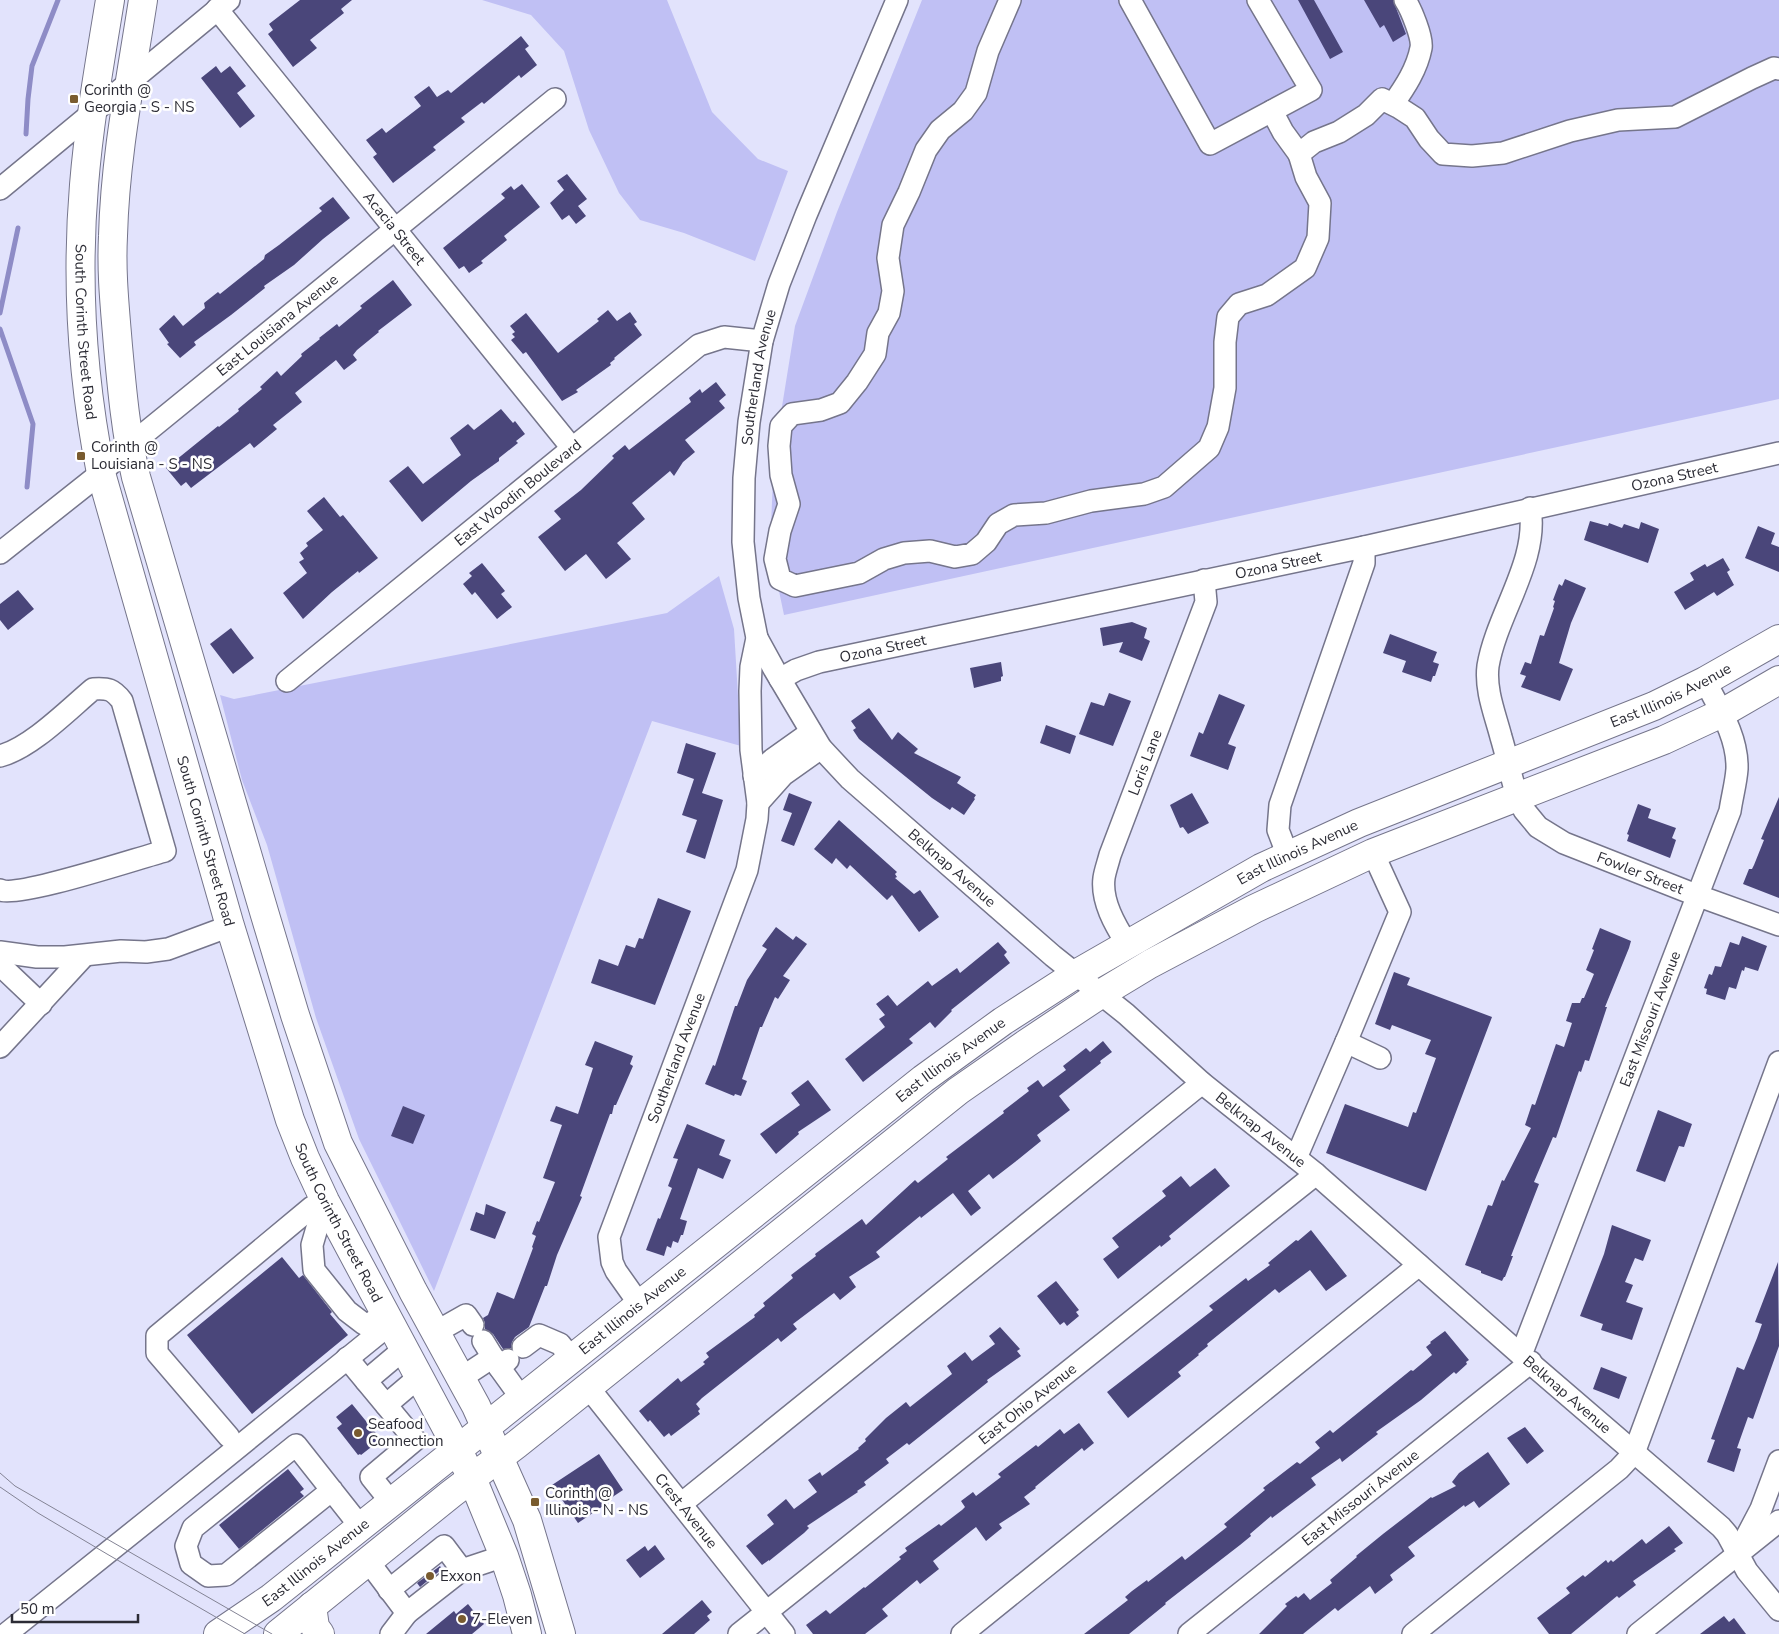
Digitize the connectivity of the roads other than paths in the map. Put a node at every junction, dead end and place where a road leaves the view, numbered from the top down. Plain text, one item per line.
1 (110, 0) edge
2 (143, 0) edge
3 (897, 0) edge
4 (1010, 0) edge
5 (1130, 0) edge
6 (1258, 0) edge
7 (1405, 0) edge
8 (223, 5) edge
9 (1779, 69) edge
10 (130, 81) junction
11 (554, 99) dead end
12 (1392, 104) junction
13 (1272, 111) junction
14 (93, 112) junction
15 (1299, 154) junction
16 (0, 189) edge
17 (395, 230) junction
18 (762, 341) junction
19 (129, 446) junction
20 (572, 448) junction
21 (1779, 453) edge
22 (101, 473) junction
23 (1530, 508) junction
24 (1364, 547) junction
25 (0, 553) edge
26 (1204, 580) junction
27 (757, 638) junction
28 (1779, 639) edge
29 (780, 679) junction
30 (1779, 680) edge
31 (287, 681) dead end
32 (1706, 681) junction
33 (1722, 713) junction
34 (816, 740) junction
35 (0, 756) edge
36 (1508, 765) junction
37 (754, 776) junction
38 (1517, 796) junction
39 (758, 803) junction
40 (1359, 822) junction
41 (1373, 853) junction
42 (1288, 856) junction
43 (0, 890) edge
44 (1696, 895) junction
45 (265, 915) junction
46 (1779, 925) edge
47 (230, 926) junction
48 (1127, 944) junction
49 (0, 952) edge
50 (84, 956) junction
51 (0, 966) edge
52 (1076, 974) junction
53 (1102, 993) junction
54 (42, 1004) junction
55 (1346, 1042) junction
56 (0, 1047) edge
57 (269, 1050) junction
58 (1380, 1058) dead end
59 (1779, 1062) edge
60 (1202, 1082) junction
61 (338, 1143) junction
62 (1296, 1158) junction
63 (1316, 1174) junction
64 (359, 1185) junction
65 (319, 1210) junction
66 (759, 1210) junction
67 (780, 1234) junction
68 (1419, 1265) junction
69 (640, 1305) junction
70 (387, 1319) junction
71 (436, 1332) junction
72 (404, 1349) junction
73 (497, 1349) junction
74 (347, 1358) junction
75 (572, 1359) junction
76 (1526, 1359) junction
77 (419, 1377) junction
78 (461, 1378) junction
79 (366, 1381) junction
80 (588, 1386) junction
81 (522, 1399) junction
82 (386, 1405) junction
83 (275, 1418) junction
84 (486, 1428) junction
85 (228, 1437) dead end
86 (296, 1444) junction
87 (457, 1449) junction
88 (1634, 1452) junction
89 (499, 1457) junction
90 (1779, 1461) edge
91 (472, 1478) junction
92 (332, 1490) junction
93 (391, 1502) junction
94 (681, 1504) junction
95 (1779, 1521) edge
96 (360, 1526) junction
97 (1738, 1554) junction
98 (374, 1556) junction
99 (504, 1556) junction
100 (462, 1570) junction
101 (389, 1590) junction
102 (312, 1606) junction
103 (1779, 1610) edge
104 (767, 1612) junction
105 (407, 1613) junction
106 (7, 1629) edge
107 (218, 1634) edge
108 (278, 1634) edge
109 (320, 1634) edge
110 (390, 1634) edge
111 (527, 1634) edge
112 (561, 1634) edge
113 (739, 1634) edge
114 (784, 1634) edge
115 (962, 1634) edge
116 (1189, 1634) edge
117 (1413, 1634) edge
118 (1638, 1634) edge

1 - 14 main road, South Corinth Street Road
2 - 10 main road, South Corinth Street Road
3 - 18 street, Southerland Avenue
4 - 15 street
5 - 13 street
6 - 13 street
7 - 12 street
8 - 10 street
8 - 17 street, Acacia Street
9 - 12 street
10 - 14 street
10 - 19 main road, South Corinth Street Road
11 - 17 street, East Louisiana Avenue
12 - 15 street
13 - 15 street
14 - 16 street
14 - 22 main road, South Corinth Street Road
17 - 19 street, East Louisiana Avenue
17 - 20 street, Acacia Street
18 - 20 street, East Woodin Boulevard
18 - 27 street, Southerland Avenue
19 - 22 street, East Louisiana Avenue
19 - 45 main road, South Corinth Street Road
20 - 31 street, East Woodin Boulevard
21 - 23 street, Ozona Street
22 - 25 street, East Louisiana Avenue
22 - 47 main road, South Corinth Street Road
23 - 24 street, Ozona Street
23 - 36 street
24 - 26 street, Ozona Street
24 - 42 street
26 - 29 street, Ozona Street
26 - 48 street, Loris Lane
27 - 29 street, Belknap Avenue
27 - 37 street, Southerland Avenue
28 - 32 main road, East Illinois Avenue
29 - 34 street, Belknap Avenue
30 - 33 main road, East Illinois Avenue
32 - 33 street, East Missouri Avenue
32 - 36 main road, East Illinois Avenue
33 - 38 main road, East Illinois Avenue
33 - 44 street, East Missouri Avenue
34 - 37 street
34 - 39 street
34 - 52 street, Belknap Avenue
35 - 43 street
36 - 38 street
36 - 40 main road, East Illinois Avenue
37 - 39 street, Southerland Avenue
38 - 41 main road, East Illinois Avenue
38 - 44 street, Fowler Street
39 - 69 street, Southerland Avenue
40 - 41 main road
40 - 42 main road, East Illinois Avenue
41 - 53 main road, East Illinois Avenue
41 - 55 street
42 - 48 main road, East Illinois Avenue
44 - 46 street, Fowler Street
44 - 76 street, East Missouri Avenue
45 - 47 main road
45 - 61 main road, South Corinth Street Road
47 - 50 street
47 - 57 main road, South Corinth Street Road
48 - 52 main road, East Illinois Avenue
49 - 50 street
50 - 54 street
51 - 54 street
52 - 53 street, Belknap Avenue
52 - 66 main road, East Illinois Avenue
53 - 60 street, Belknap Avenue
53 - 67 main road, East Illinois Avenue
54 - 56 street
55 - 58 street
55 - 62 street
57 - 61 main road
57 - 65 main road, South Corinth Street Road
59 - 88 street
60 - 62 street, Belknap Avenue
60 - 94 street
61 - 64 main road, South Corinth Street Road
62 - 63 street, Belknap Avenue
63 - 68 street, Belknap Avenue
63 - 104 street, East Ohio Avenue
64 - 65 main road
64 - 71 main road, South Corinth Street Road
65 - 70 main road, South Corinth Street Road
65 - 70 street
65 - 85 street
66 - 67 main road
66 - 69 main road, East Illinois Avenue
67 - 80 main road, East Illinois Avenue
68 - 76 street, Belknap Avenue
68 - 115 street
69 - 75 main road, East Illinois Avenue
70 - 72 main road, South Corinth Street Road
70 - 74 street
71 - 73 street
71 - 78 main road, South Corinth Street Road
72 - 77 main road, South Corinth Street Road
72 - 79 street
73 - 75 street
73 - 78 street
73 - 81 street
74 - 79 street
74 - 83 street
75 - 81 main road, East Illinois Avenue
76 - 88 street, Belknap Avenue
76 - 116 street, East Missouri Avenue
77 - 82 street
77 - 87 main road, South Corinth Street Road
78 - 84 main road, South Corinth Street Road
79 - 82 street
80 - 89 main road, East Illinois Avenue
80 - 94 street, Crest Avenue
81 - 84 main road, East Illinois Avenue
82 - 93 street
83 - 86 street
83 - 106 street
84 - 87 main road, East Illinois Avenue
84 - 89 main road, South Corinth Street Road
86 - 92 street
86 - 92 street
87 - 91 main road, South Corinth Street Road
87 - 93 main road, East Illinois Avenue
88 - 97 street, Belknap Avenue
88 - 117 street
89 - 91 main road, East Illinois Avenue
89 - 112 main road, South Corinth Street Road
90 - 97 street
91 - 98 main road, East Illinois Avenue
91 - 99 main road, South Corinth Street Road
92 - 96 street
93 - 96 main road, East Illinois Avenue
94 - 104 street, Crest Avenue
95 - 97 street
96 - 98 main road
96 - 107 main road, East Illinois Avenue
97 - 103 street, Belknap Avenue
97 - 118 street
98 - 101 street
98 - 102 main road, East Illinois Avenue
99 - 100 street
99 - 111 main road, South Corinth Street Road
100 - 101 street
100 - 105 street
101 - 105 street
102 - 108 main road, East Illinois Avenue
102 - 109 main road
104 - 113 street, East Ohio Avenue
104 - 114 street, Crest Avenue
105 - 110 street

